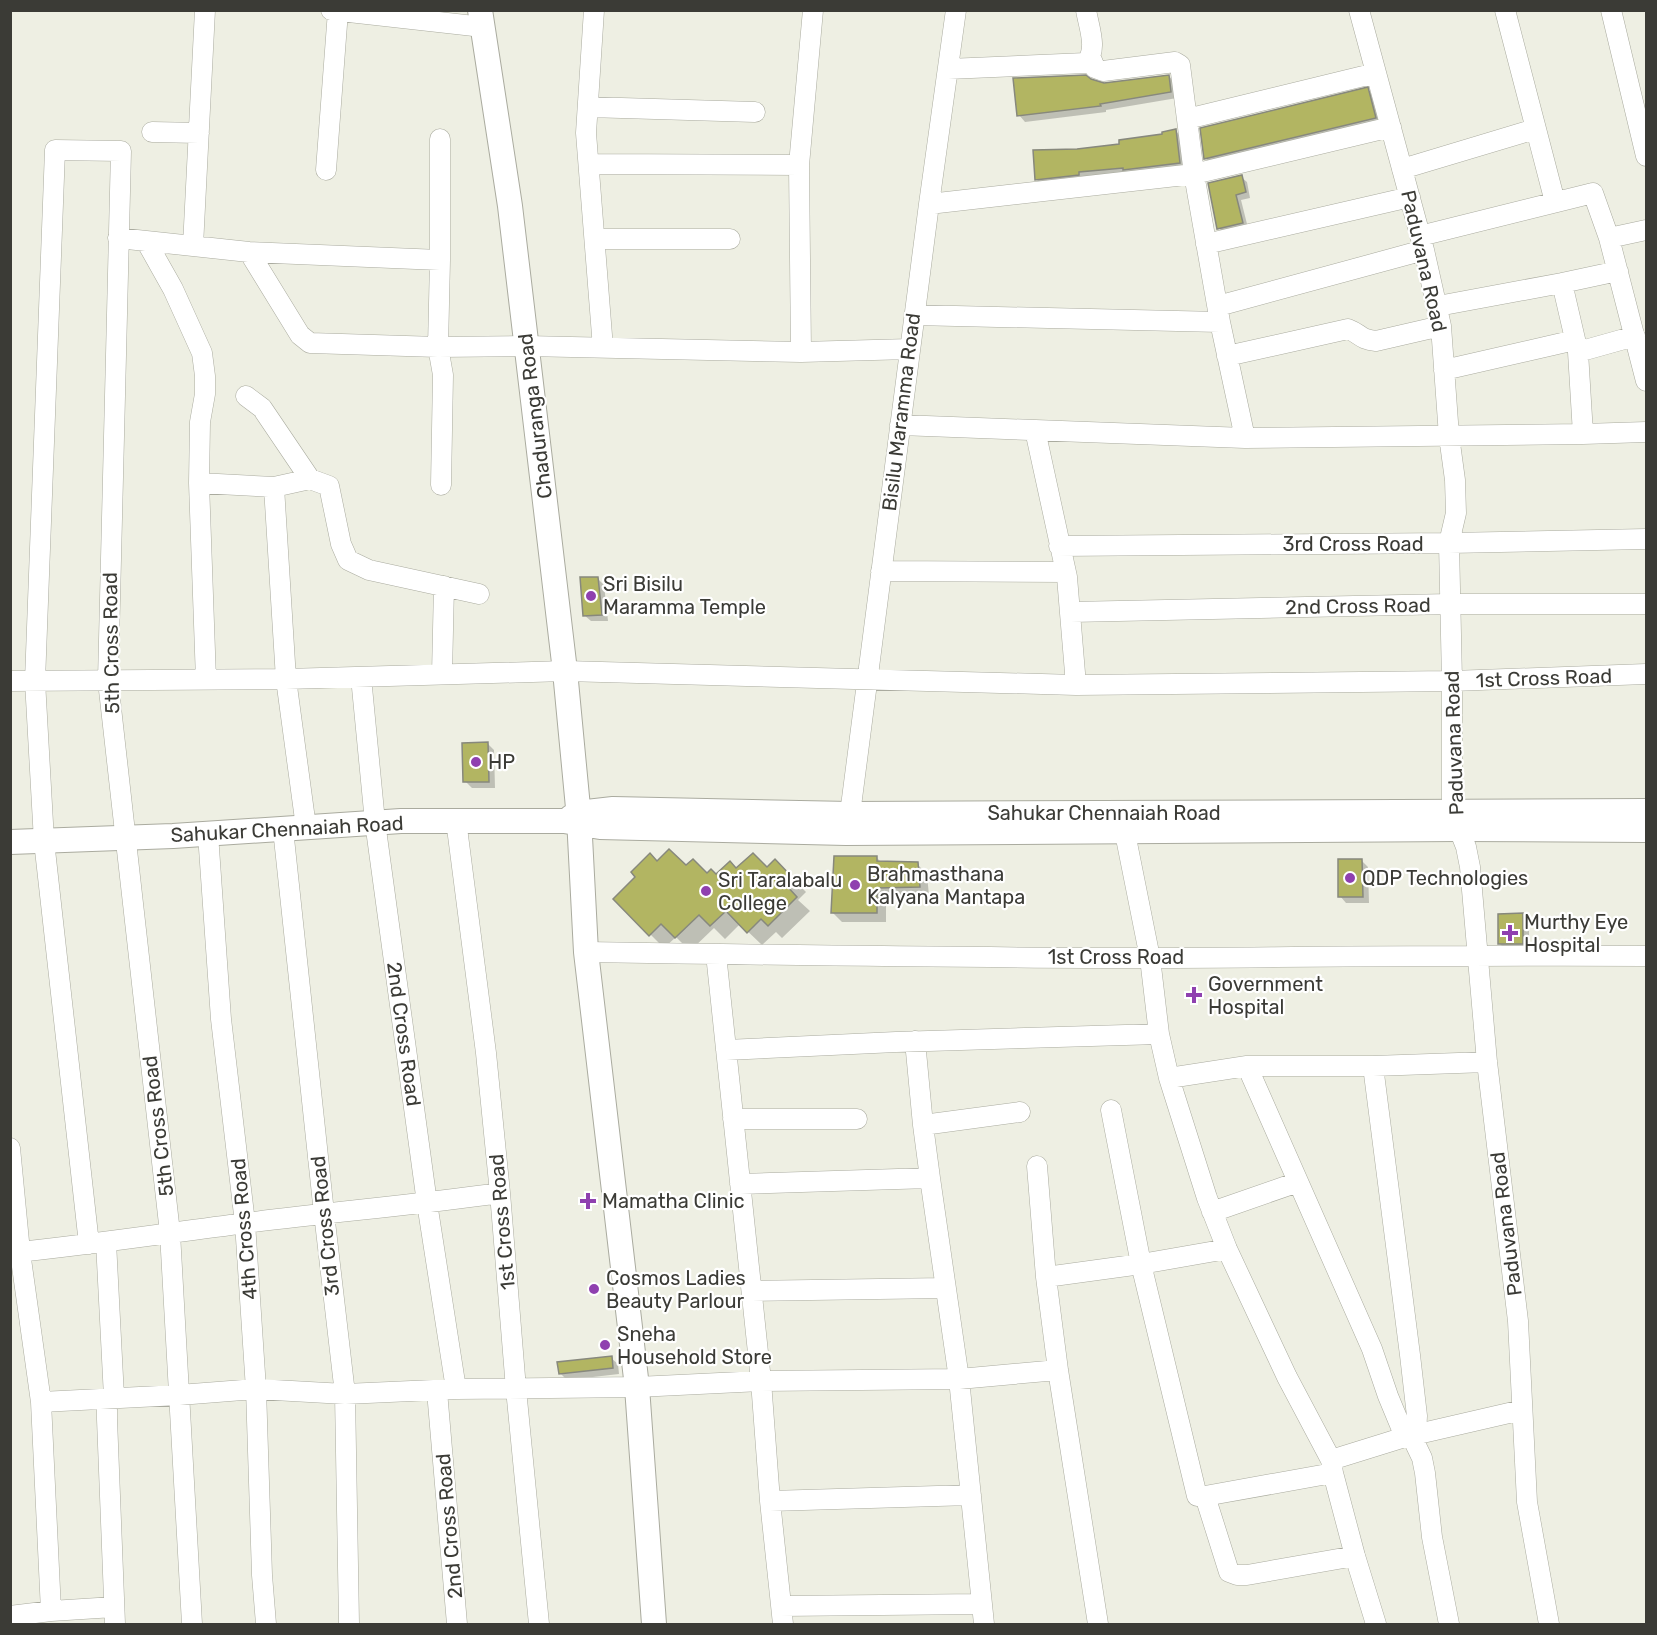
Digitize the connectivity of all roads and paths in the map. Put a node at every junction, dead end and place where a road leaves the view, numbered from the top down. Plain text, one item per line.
1 (205, 10) edge
2 (331, 10) edge
3 (594, 10) edge
4 (813, 10) edge
5 (956, 10) edge
6 (1086, 10) edge
7 (1359, 10) edge
8 (1505, 10) edge
9 (1611, 10) edge
10 (338, 11) edge
11 (481, 19) edge
12 (1091, 58) junction
13 (948, 69) junction
14 (1376, 74) junction
15 (588, 107) junction
16 (754, 112) dead end
17 (1187, 119) junction
18 (1391, 127) junction
19 (1535, 129) junction
20 (152, 132) dead end
21 (199, 134) junction
22 (440, 139) dead end
23 (1647, 156) edge
24 (589, 164) junction
25 (799, 165) junction
26 (1402, 169) junction
27 (326, 170) dead end
28 (1194, 174) junction
29 (1410, 197) junction
30 (1555, 202) junction
31 (928, 204) junction
32 (1647, 230) edge
33 (118, 238) junction
34 (1609, 238) junction
35 (595, 239) junction
36 (730, 239) dead end
37 (146, 241) junction
38 (1422, 243) junction
39 (1206, 244) junction
40 (193, 246) junction
41 (249, 252) junction
42 (440, 260) junction
43 (1618, 271) junction
44 (1562, 283) junction
45 (1219, 314) junction
46 (914, 315) junction
47 (1439, 316) junction
48 (1635, 336) junction
49 (526, 346) junction
50 (1577, 346) junction
51 (438, 347) junction
52 (603, 348) junction
53 (910, 349) junction
54 (801, 352) junction
55 (1227, 356) junction
56 (1444, 370) junction
57 (1647, 381) edge
58 (246, 396) dead end
59 (900, 425) junction
60 (1035, 430) junction
61 (1647, 432) edge
62 (1583, 434) junction
63 (1449, 436) junction
64 (1245, 438) junction
65 (310, 479) junction
66 (199, 483) junction
67 (441, 485) dead end
68 (274, 487) junction
69 (1647, 539) edge
70 (1449, 543) junction
71 (1059, 546) junction
72 (881, 571) junction
73 (1066, 572) junction
74 (444, 586) junction
75 (479, 594) dead end
76 (1450, 604) junction
77 (1647, 604) edge
78 (1071, 612) junction
79 (565, 670) junction
80 (442, 674) junction
81 (1647, 674) edge
82 (361, 677) junction
83 (867, 678) junction
84 (286, 679) junction
85 (207, 680) junction
86 (10, 681) edge
87 (35, 681) junction
88 (108, 681) junction
89 (1452, 681) junction
90 (1076, 685) junction
91 (1647, 811) edge
92 (850, 814) junction
93 (574, 819) junction
94 (456, 820) junction
95 (1455, 820) junction
96 (375, 822) junction
97 (1123, 822) junction
98 (295, 828) junction
99 (1647, 830) edge
100 (208, 834) junction
101 (124, 837) junction
102 (44, 841) junction
103 (10, 842) edge
104 (586, 952) junction
105 (716, 954) junction
106 (1477, 955) junction
107 (1647, 956) edge
108 (1149, 958) junction
109 (1159, 1034) junction
110 (915, 1041) junction
111 (726, 1050) junction
112 (1487, 1062) junction
113 (1247, 1066) junction
114 (1373, 1066) junction
115 (1169, 1078) junction
116 (1112, 1110) dead end
117 (1020, 1112) dead end
118 (733, 1119) junction
119 (857, 1119) dead end
120 (923, 1125) junction
121 (10, 1148) edge
122 (1037, 1166) dead end
123 (930, 1178) junction
124 (1298, 1182) junction
125 (740, 1184) junction
126 (500, 1193) junction
127 (427, 1203) junction
128 (1212, 1212) junction
129 (324, 1213) junction
130 (245, 1223) junction
131 (170, 1233) junction
132 (97, 1243) junction
133 (1227, 1250) junction
134 (15, 1252) edge
135 (1141, 1264) junction
136 (1046, 1278) junction
137 (945, 1288) junction
138 (752, 1291) junction
139 (1058, 1370) junction
140 (959, 1379) junction
141 (761, 1380) junction
142 (637, 1387) junction
143 (256, 1389) junction
144 (516, 1389) junction
145 (447, 1390) junction
146 (345, 1394) junction
147 (179, 1395) junction
148 (114, 1397) junction
149 (41, 1402) junction
150 (1522, 1410) junction
151 (1411, 1436) junction
152 (1332, 1467) junction
153 (970, 1495) junction
154 (1205, 1496) junction
155 (770, 1501) junction
156 (1355, 1556) junction
157 (982, 1604) junction
158 (51, 1611) junction
159 (782, 1615) edge
160 (115, 1616) edge
161 (23, 1618) edge
162 (192, 1624) edge
163 (266, 1624) edge
164 (349, 1624) edge
165 (457, 1624) edge
166 (539, 1624) edge
167 (654, 1624) edge
168 (984, 1624) edge
169 (1098, 1624) edge
170 (1376, 1624) edge
171 (1449, 1624) edge
172 (1549, 1624) edge

1 - 21 street
2 - 10 street
3 - 15 street
4 - 25 street
5 - 13 street, Bisilu Maramma Road
6 - 12 street
7 - 14 street, Paduvana Road
8 - 19 street
9 - 23 street
10 - 11 street
10 - 27 street
11 - 49 street, Chaduranga Road
12 - 13 street
12 - 17 street
13 - 31 street, Bisilu Maramma Road
14 - 17 street
14 - 18 street, Paduvana Road
15 - 16 street
15 - 24 street
17 - 28 street
18 - 26 street, Paduvana Road
18 - 28 street
19 - 26 street
19 - 30 street
20 - 21 street
21 - 40 street
22 - 42 street
24 - 25 street
24 - 35 street
25 - 54 street
26 - 29 street, Paduvana Road
28 - 31 street
28 - 39 street
29 - 38 street, Paduvana Road
29 - 39 street
30 - 34 street
30 - 38 street
31 - 46 street, Bisilu Maramma Road
32 - 34 street
33 - 37 street
33 - 87 street, 5th Cross Road
33 - 88 street, 5th Cross Road
34 - 43 street
35 - 36 street
35 - 52 street
37 - 40 street
37 - 66 street
38 - 45 street
38 - 47 street, Paduvana Road
39 - 45 street
40 - 41 street
41 - 42 street
41 - 51 street
42 - 51 street
43 - 44 street
43 - 48 street
44 - 47 street
44 - 50 street
45 - 46 street
45 - 55 street
46 - 53 street, Bisilu Maramma Road
47 - 55 street
47 - 56 street, Paduvana Road
48 - 50 street
48 - 57 street
49 - 51 street
49 - 52 street
49 - 79 street, Chaduranga Road
50 - 56 street
50 - 62 street
51 - 67 street
52 - 54 street
53 - 54 street
53 - 59 street, Bisilu Maramma Road
55 - 64 street
56 - 63 street, Paduvana Road
58 - 65 street
59 - 60 street
59 - 72 street, Bisilu Maramma Road
60 - 64 street
60 - 71 street
61 - 62 street
62 - 63 street
63 - 64 street
63 - 70 street, Paduvana Road
65 - 68 street
65 - 74 street
66 - 68 street
66 - 85 street
68 - 84 street, 3rd Cross Road
69 - 70 street, 3rd Cross Road
70 - 71 street, 3rd Cross Road
70 - 76 street, Paduvana Road
71 - 73 street
72 - 73 street
72 - 83 street, Bisilu Maramma Road
73 - 78 street
74 - 75 street
74 - 80 street
76 - 77 street, 2nd Cross Road
76 - 78 street, 2nd Cross Road
76 - 89 street, Paduvana Road
78 - 90 street
79 - 80 street, 1st Cross Road
79 - 83 street, 1st Cross Road
79 - 93 street, Chaduranga Road
80 - 82 street, 1st Cross Road
81 - 89 street, 1st Cross Road
82 - 84 street, 1st Cross Road
82 - 96 street, 2nd Cross Road
83 - 90 street, 1st Cross Road
83 - 92 street, Bisilu Maramma Road
84 - 85 street, 1st Cross Road
84 - 98 street, 3rd Cross Road
85 - 88 street, 1st Cross Road
86 - 87 street, 1st Cross Road
87 - 88 street, 1st Cross Road
87 - 102 street
88 - 101 street, 5th Cross Road
89 - 90 street, 1st Cross Road
89 - 95 street, Paduvana Road
91 - 95 street, Sahukar Chennaiah Road
92 - 93 street, Sahukar Chennaiah Road
92 - 97 street, Sahukar Chennaiah Road
93 - 94 street, Sahukar Chennaiah Road
93 - 97 street, Sahukar Chennaiah Road
93 - 104 street, Chaduranga Road
94 - 96 street, Sahukar Chennaiah Road
94 - 126 street, 1st Cross Road
95 - 97 street, Sahukar Chennaiah Road
95 - 99 street, Sahukar Chennaiah Road
95 - 106 street, Paduvana Road
96 - 98 street, Sahukar Chennaiah Road
96 - 127 street, 2nd Cross Road
97 - 108 street
98 - 100 street, Sahukar Chennaiah Road
98 - 129 street, 3rd Cross Road
100 - 101 street, Sahukar Chennaiah Road
100 - 130 street, 4th Cross Road
101 - 102 street, Sahukar Chennaiah Road
101 - 131 street, 5th Cross Road
102 - 103 street, Sahukar Chennaiah Road
102 - 132 street
104 - 105 street, 1st Cross Road
104 - 142 street, Chaduranga Road
105 - 108 street, 1st Cross Road
105 - 111 street
106 - 107 street, 1st Cross Road
106 - 108 street, 1st Cross Road
106 - 112 street, Paduvana Road
108 - 109 street
109 - 110 street
109 - 115 street
110 - 111 street
110 - 120 street
111 - 118 street
112 - 114 street
112 - 150 street, Paduvana Road
113 - 114 street
113 - 115 street
113 - 124 street
114 - 151 street
115 - 128 street
116 - 135 street
117 - 120 street
118 - 119 street
118 - 125 street
120 - 123 street
121 - 134 street
122 - 136 street
123 - 125 street
123 - 137 street
124 - 128 street
124 - 151 street
125 - 138 street
126 - 127 street
126 - 144 street, 1st Cross Road
127 - 129 street
127 - 145 street, 2nd Cross Road
128 - 133 street
129 - 130 street
129 - 146 street, 3rd Cross Road
130 - 131 street
130 - 143 street, 4th Cross Road
131 - 132 street
131 - 147 street, 5th Cross Road
132 - 134 street
132 - 148 street
133 - 135 street
133 - 152 street
134 - 149 street
135 - 136 street
135 - 154 street
136 - 139 street
137 - 138 street
137 - 140 street
138 - 141 street
139 - 140 street
139 - 169 street
140 - 141 street
140 - 153 street
141 - 142 street
141 - 155 street
142 - 144 street
142 - 167 street, Chaduranga Road
143 - 146 street
143 - 147 street
143 - 163 street, 4th Cross Road
144 - 145 street
144 - 166 street, 1st Cross Road
145 - 146 street
145 - 165 street, 2nd Cross Road
146 - 164 street, 3rd Cross Road
147 - 148 street
147 - 162 street, 5th Cross Road
148 - 149 street
148 - 160 street
149 - 158 street
150 - 151 street
150 - 172 street, Paduvana Road
151 - 152 street
151 - 171 street
152 - 154 street
152 - 156 street
153 - 155 street
153 - 157 street
154 - 156 street
155 - 159 street
156 - 170 street
157 - 159 street
157 - 168 street
158 - 160 street
158 - 161 street

